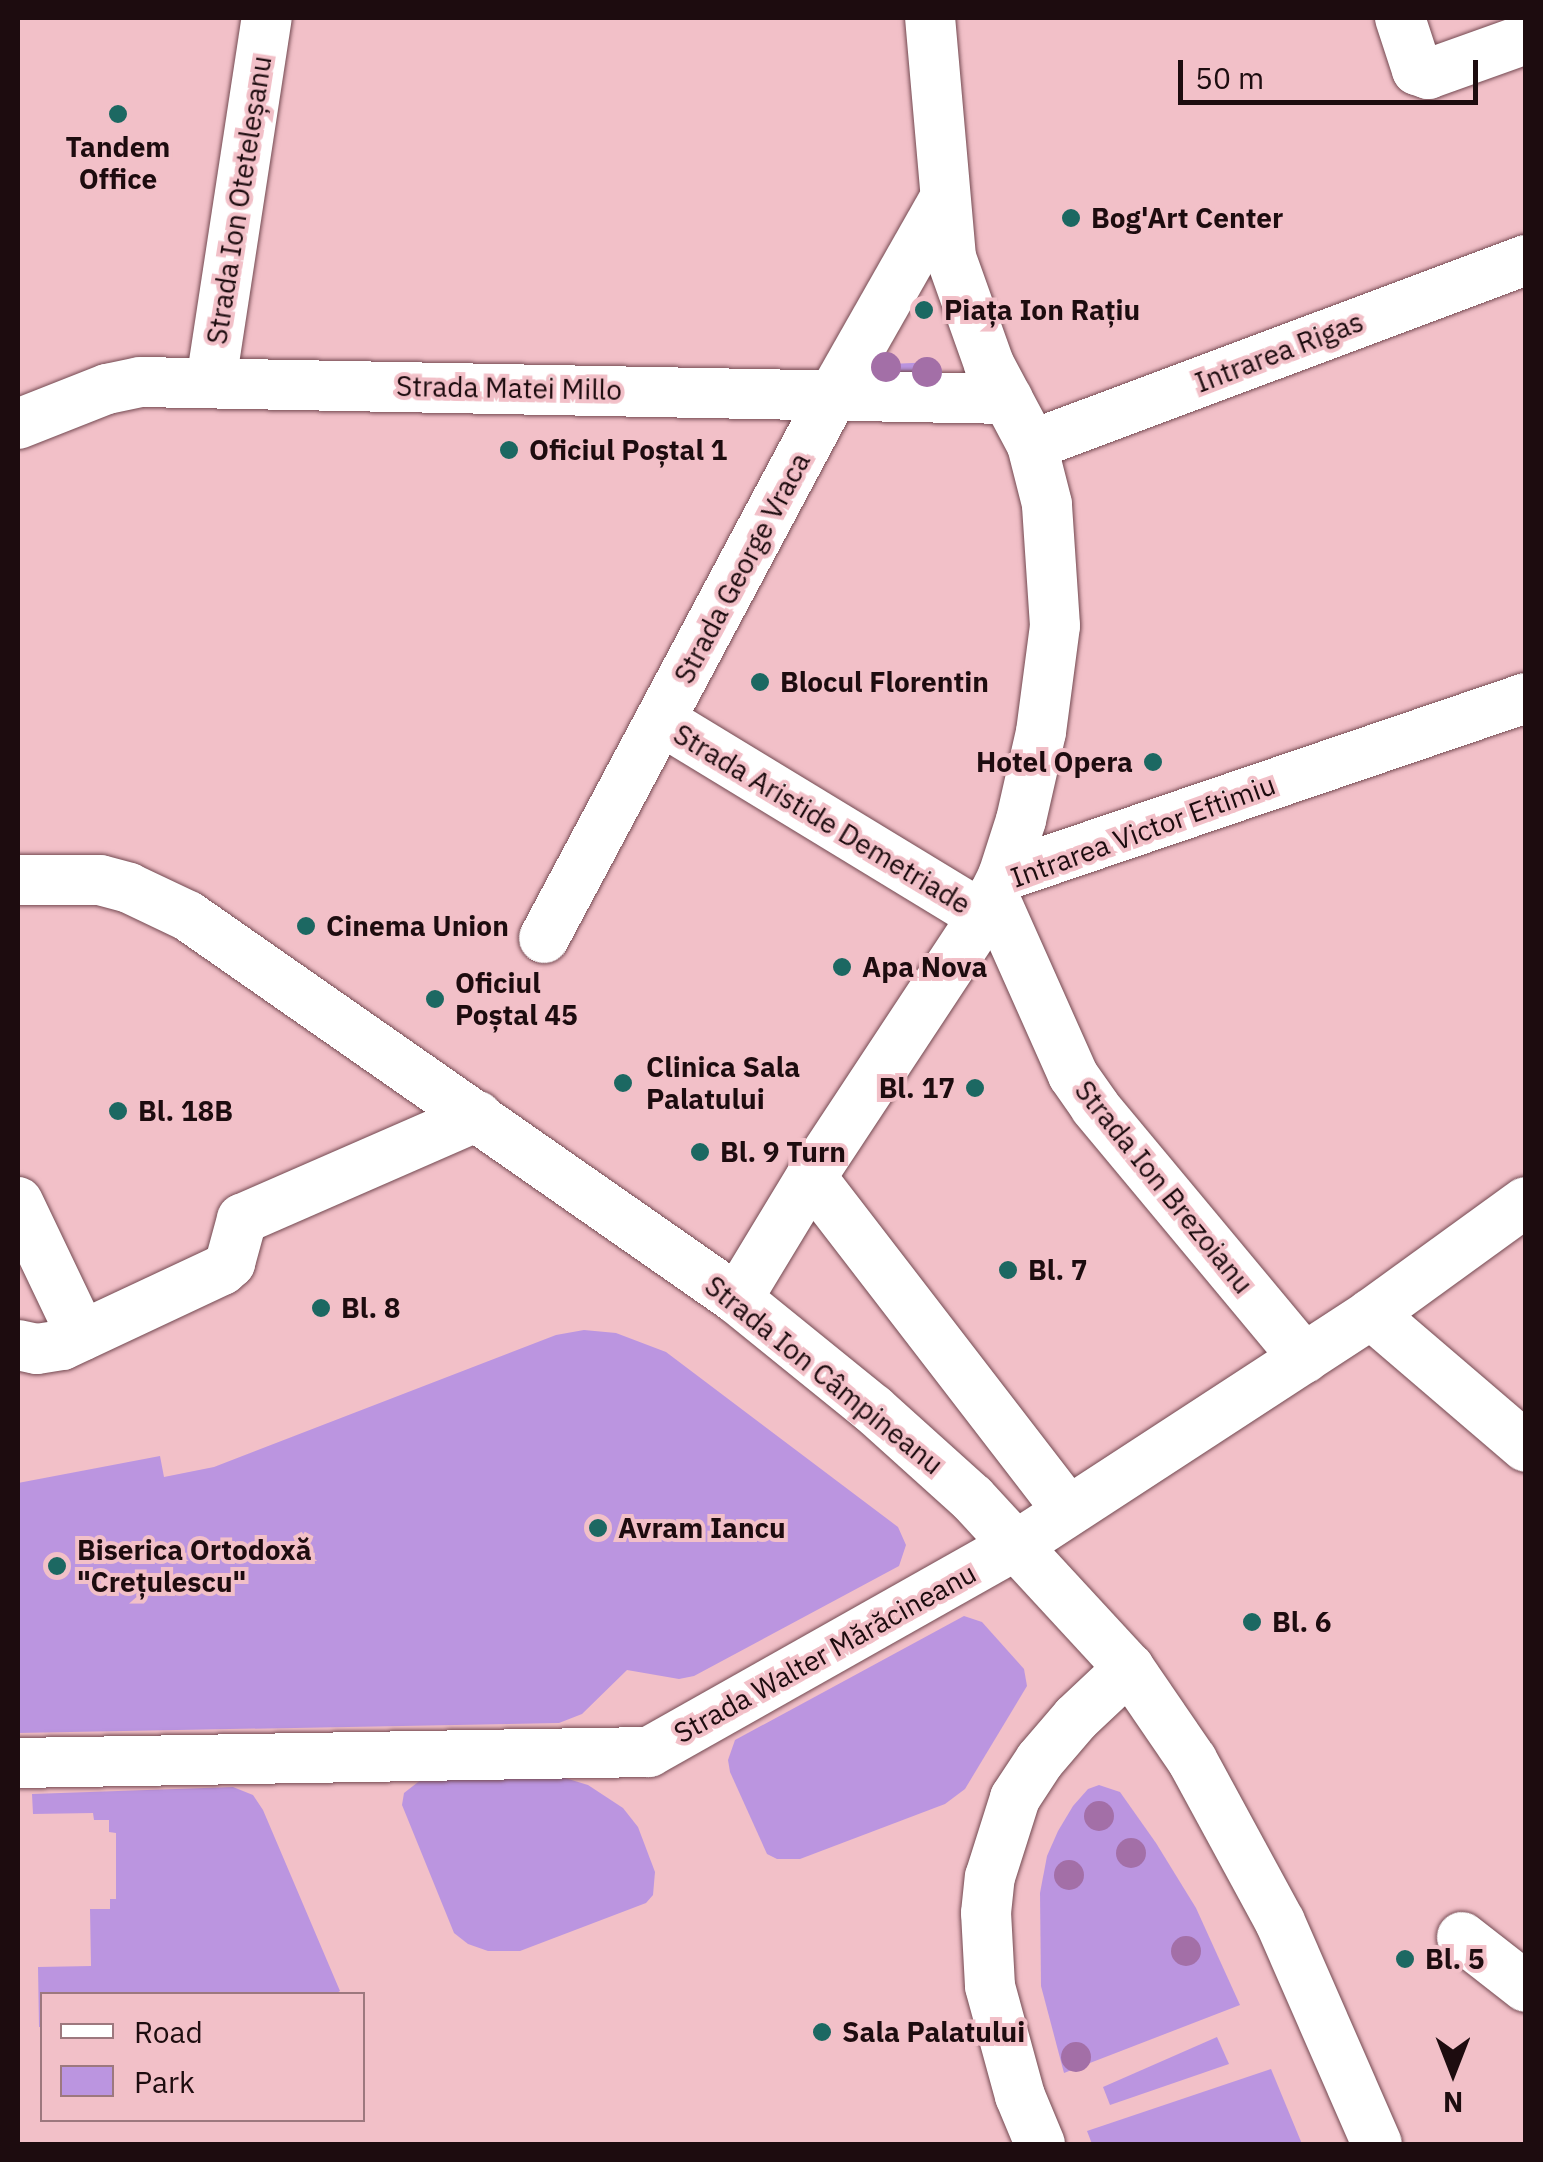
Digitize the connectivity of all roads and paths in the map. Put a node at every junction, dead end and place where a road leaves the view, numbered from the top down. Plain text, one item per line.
1 (267, 18) edge
2 (930, 18) edge
3 (1400, 18) edge
4 (1526, 39) edge
5 (944, 200) junction
6 (1526, 260) edge
7 (211, 382) junction
8 (832, 396) junction
9 (1008, 398) junction
10 (18, 424) edge
11 (1032, 444) junction
12 (1526, 698) edge
13 (662, 722) junction
14 (18, 880) edge
15 (993, 896) junction
16 (544, 938) dead end
17 (478, 1116) junction
18 (811, 1176) junction
19 (18, 1202) edge
20 (1526, 1202) edge
21 (736, 1299) junction
22 (1370, 1314) junction
23 (82, 1336) junction
24 (18, 1344) edge
25 (1304, 1358) junction
26 (1526, 1447) edge
27 (1067, 1510) junction
28 (1017, 1545) junction
29 (1128, 1668) junction
30 (18, 1763) edge
31 (1462, 1937) dead end
32 (1526, 1987) edge
33 (1040, 2144) edge
34 (1377, 2144) edge

1 - 7 street, Strada Ion Oteteleșanu
2 - 5 street
3 - 4 street
5 - 8 street, Strada George Vraca
5 - 9 street
6 - 11 street, Intrarea Rigas
7 - 8 street, Strada Matei Millo
7 - 10 street, Strada Matei Millo
8 - 9 street, Strada Matei Millo
8 - 13 street, Strada George Vraca
9 - 11 street
11 - 15 street
12 - 15 street, Intrarea Victor Eftimiu
13 - 15 street, Strada Aristide Demetriade
13 - 16 street, Strada George Vraca
14 - 17 street, Strada Ion Câmpineanu
15 - 18 street, Intrarea Victor Eftimiu
15 - 25 street, Strada Ion Brezoianu
17 - 21 street, Strada Ion Câmpineanu
17 - 23 street
18 - 21 street, Intrarea Victor Eftimiu
18 - 27 street
19 - 23 street
20 - 22 street, Strada Walter Mărăcineanu
21 - 28 street, Strada Ion Câmpineanu
22 - 25 street, Strada Walter Mărăcineanu
22 - 26 street
23 - 24 street
25 - 27 street, Strada Walter Mărăcineanu
27 - 28 street, Strada Walter Mărăcineanu
28 - 29 street, Strada Ion Câmpineanu
28 - 30 street, Strada Walter Mărăcineanu
29 - 33 street
29 - 34 street, Strada Ion Câmpineanu
31 - 32 street

